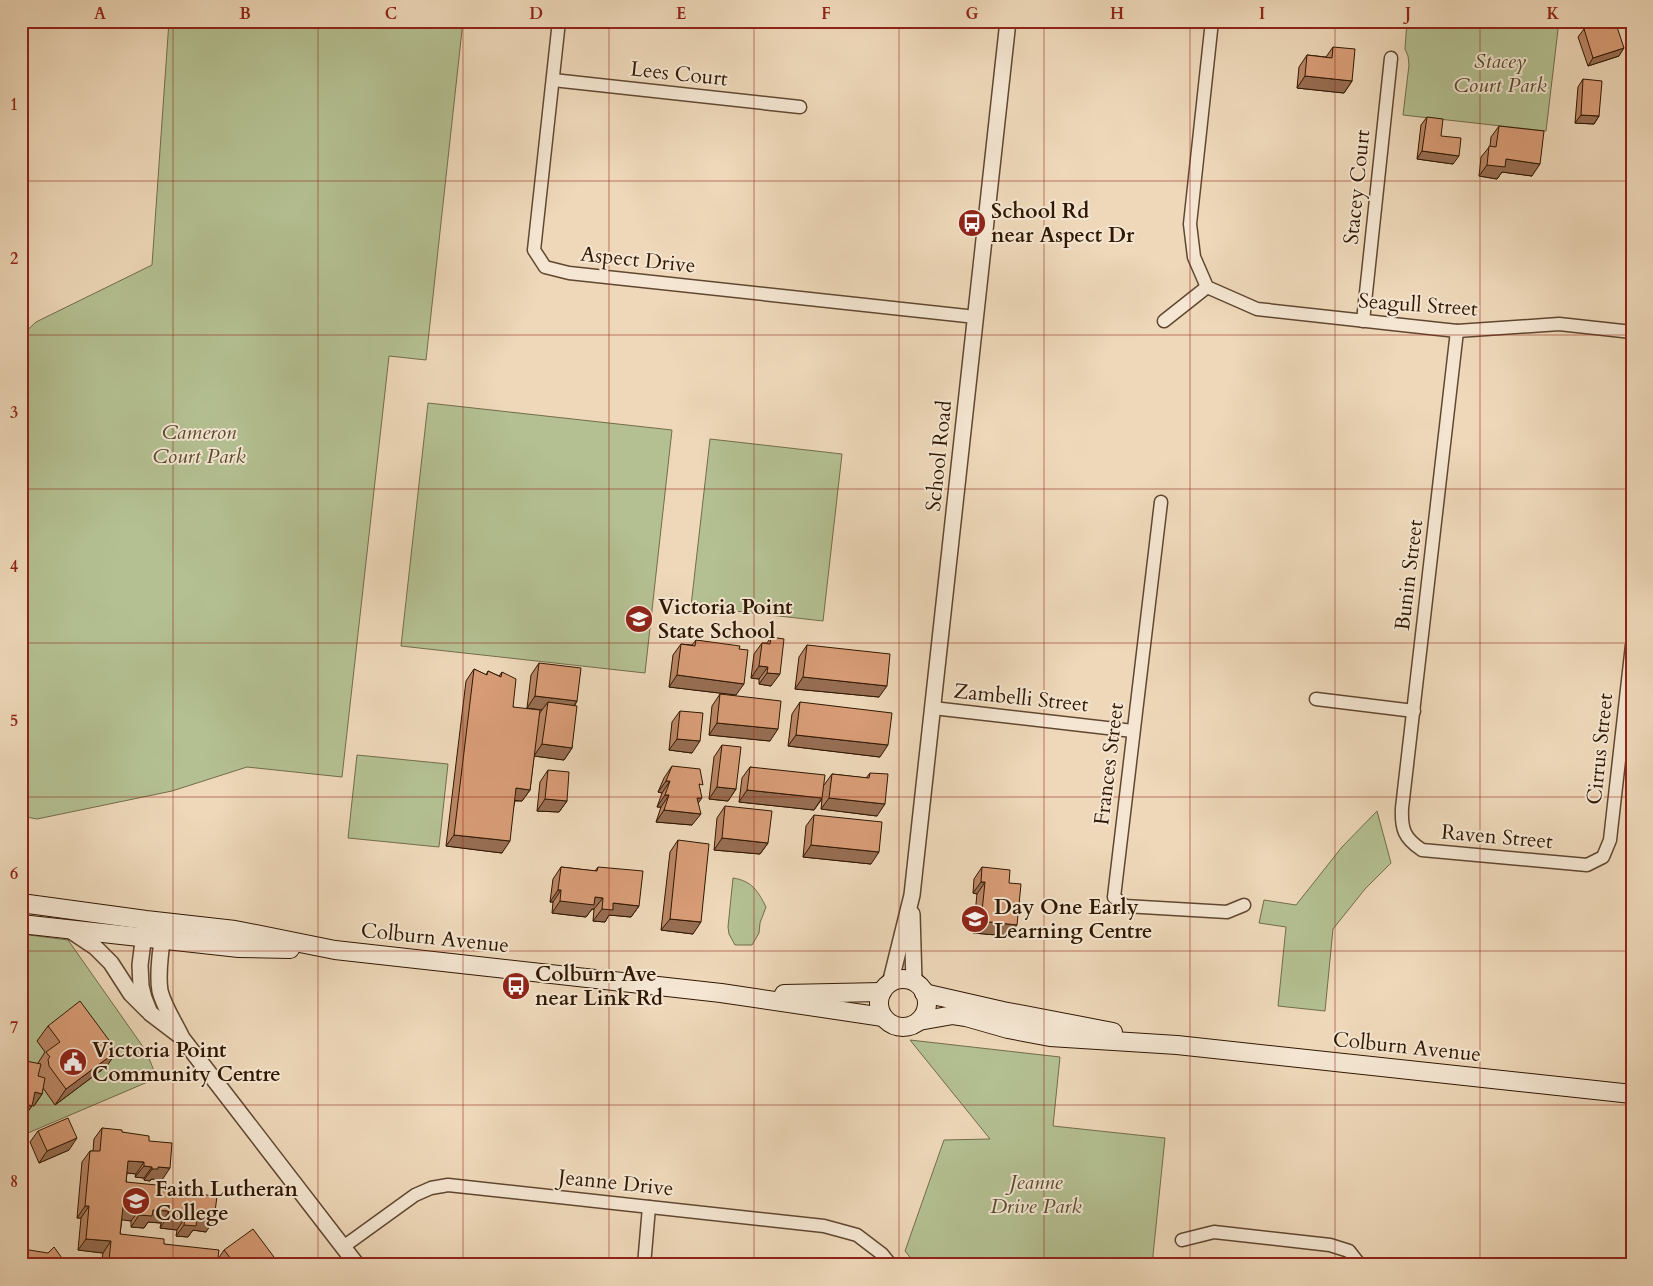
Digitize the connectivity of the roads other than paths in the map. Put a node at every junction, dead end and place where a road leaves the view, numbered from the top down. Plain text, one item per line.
1 (559, 21) edge
2 (1008, 21) edge
3 (1212, 21) edge
4 (1391, 58) dead end
5 (553, 80) junction
6 (800, 107) dead end
7 (1207, 287) junction
8 (976, 317) junction
9 (1164, 321) dead end
10 (1363, 321) junction
11 (1458, 332) junction
12 (1632, 332) edge
13 (1161, 502) dead end
14 (1632, 645) edge
15 (1316, 700) dead end
16 (933, 708) junction
17 (1414, 711) junction
18 (1133, 730) junction
19 (1401, 822) joint
20 (1603, 857) joint
21 (912, 895) junction
22 (21, 902) edge
23 (1244, 905) dead end
24 (21, 924) edge
25 (67, 928) junction
26 (145, 929) junction
27 (163, 931) junction
28 (886, 988) junction
29 (919, 988) junction
30 (739, 996) junction
31 (150, 1013) junction
32 (883, 1017) junction
33 (919, 1021) junction
34 (182, 1038) junction
35 (1177, 1045) junction
36 (1632, 1094) edge
37 (649, 1207) junction
38 (1182, 1240) dead end
39 (343, 1247) junction
40 (357, 1265) edge
41 (644, 1265) edge
42 (891, 1265) edge
43 (1360, 1265) edge

1 - 5 street, Aspect Drive
2 - 8 street, School Road
3 - 7 street
4 - 10 street, Stacey Court
5 - 6 street, Lees Court
5 - 8 street, Aspect Drive
7 - 9 street
7 - 10 street, Seagull Street
8 - 16 street, School Road
10 - 11 street, Seagull Street
11 - 12 street, Seagull Street
11 - 17 street, Bunin Street
13 - 18 street, Frances Street
14 - 20 street, Cirrus Street
15 - 17 street
16 - 18 street, Zambelli Street
16 - 21 street, School Road
17 - 19 street, Bunin Street
18 - 23 street, Frances Street
19 - 20 street, Raven Street
21 - 28 street, School Road
21 - 29 street, School Road
22 - 26 main road, Colburn Avenue
24 - 25 main road, Colburn Avenue
25 - 26 main road, Colburn Avenue
25 - 31 street
26 - 27 main road, Colburn Avenue
26 - 31 street
27 - 30 main road, Colburn Avenue
27 - 34 street
28 - 29 main road, Colburn Avenue
28 - 30 main road, Colburn Avenue
28 - 32 main road
29 - 33 main road
29 - 35 main road, Colburn Avenue
30 - 32 main road, Colburn Avenue
31 - 34 street
32 - 33 main road, Colburn Avenue
33 - 35 main road, Colburn Avenue
34 - 39 street
35 - 36 main road, Colburn Avenue
37 - 39 street, Jeanne Drive
37 - 41 street
37 - 42 street, Jeanne Drive
38 - 43 street
39 - 40 street

